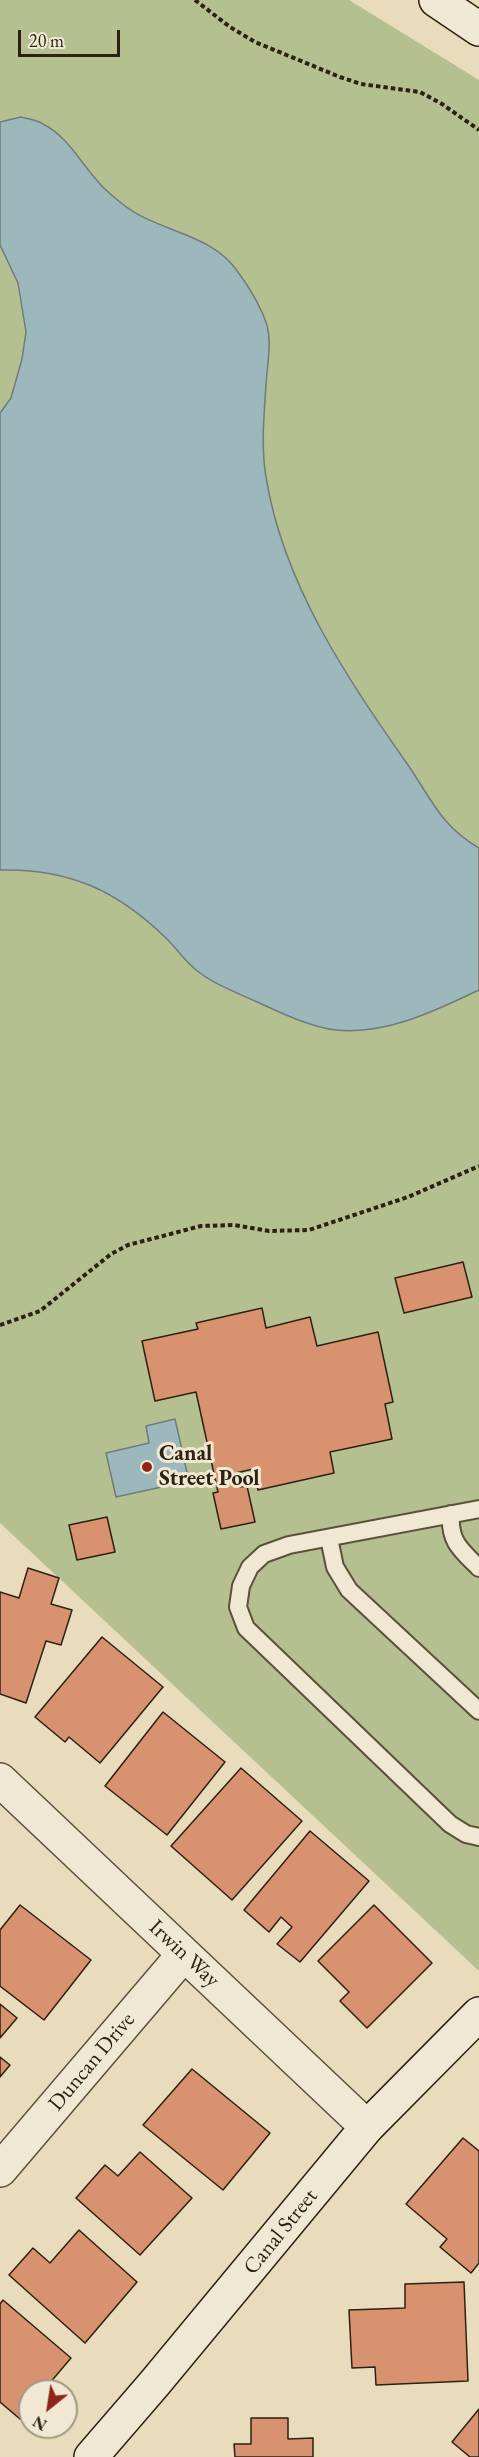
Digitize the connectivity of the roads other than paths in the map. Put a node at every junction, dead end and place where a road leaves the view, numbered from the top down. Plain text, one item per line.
1 (436, 0) edge
2 (479, 29) edge
3 (479, 1509) edge
4 (451, 1514) junction
5 (330, 1538) junction
6 (479, 1568) edge
7 (479, 1711) edge
8 (0, 1780) edge
9 (479, 1837) edge
10 (184, 1954) junction
11 (479, 2014) edge
12 (367, 2127) junction
13 (0, 2170) edge
14 (91, 2457) edge

1 - 2 street
3 - 4 lane
4 - 5 lane
4 - 6 lane
5 - 7 lane
5 - 9 lane
8 - 10 street, Irwin Way
10 - 12 street, Irwin Way
10 - 13 street, Duncan Drive
11 - 12 street, Canal Street
12 - 14 street, Canal Street

